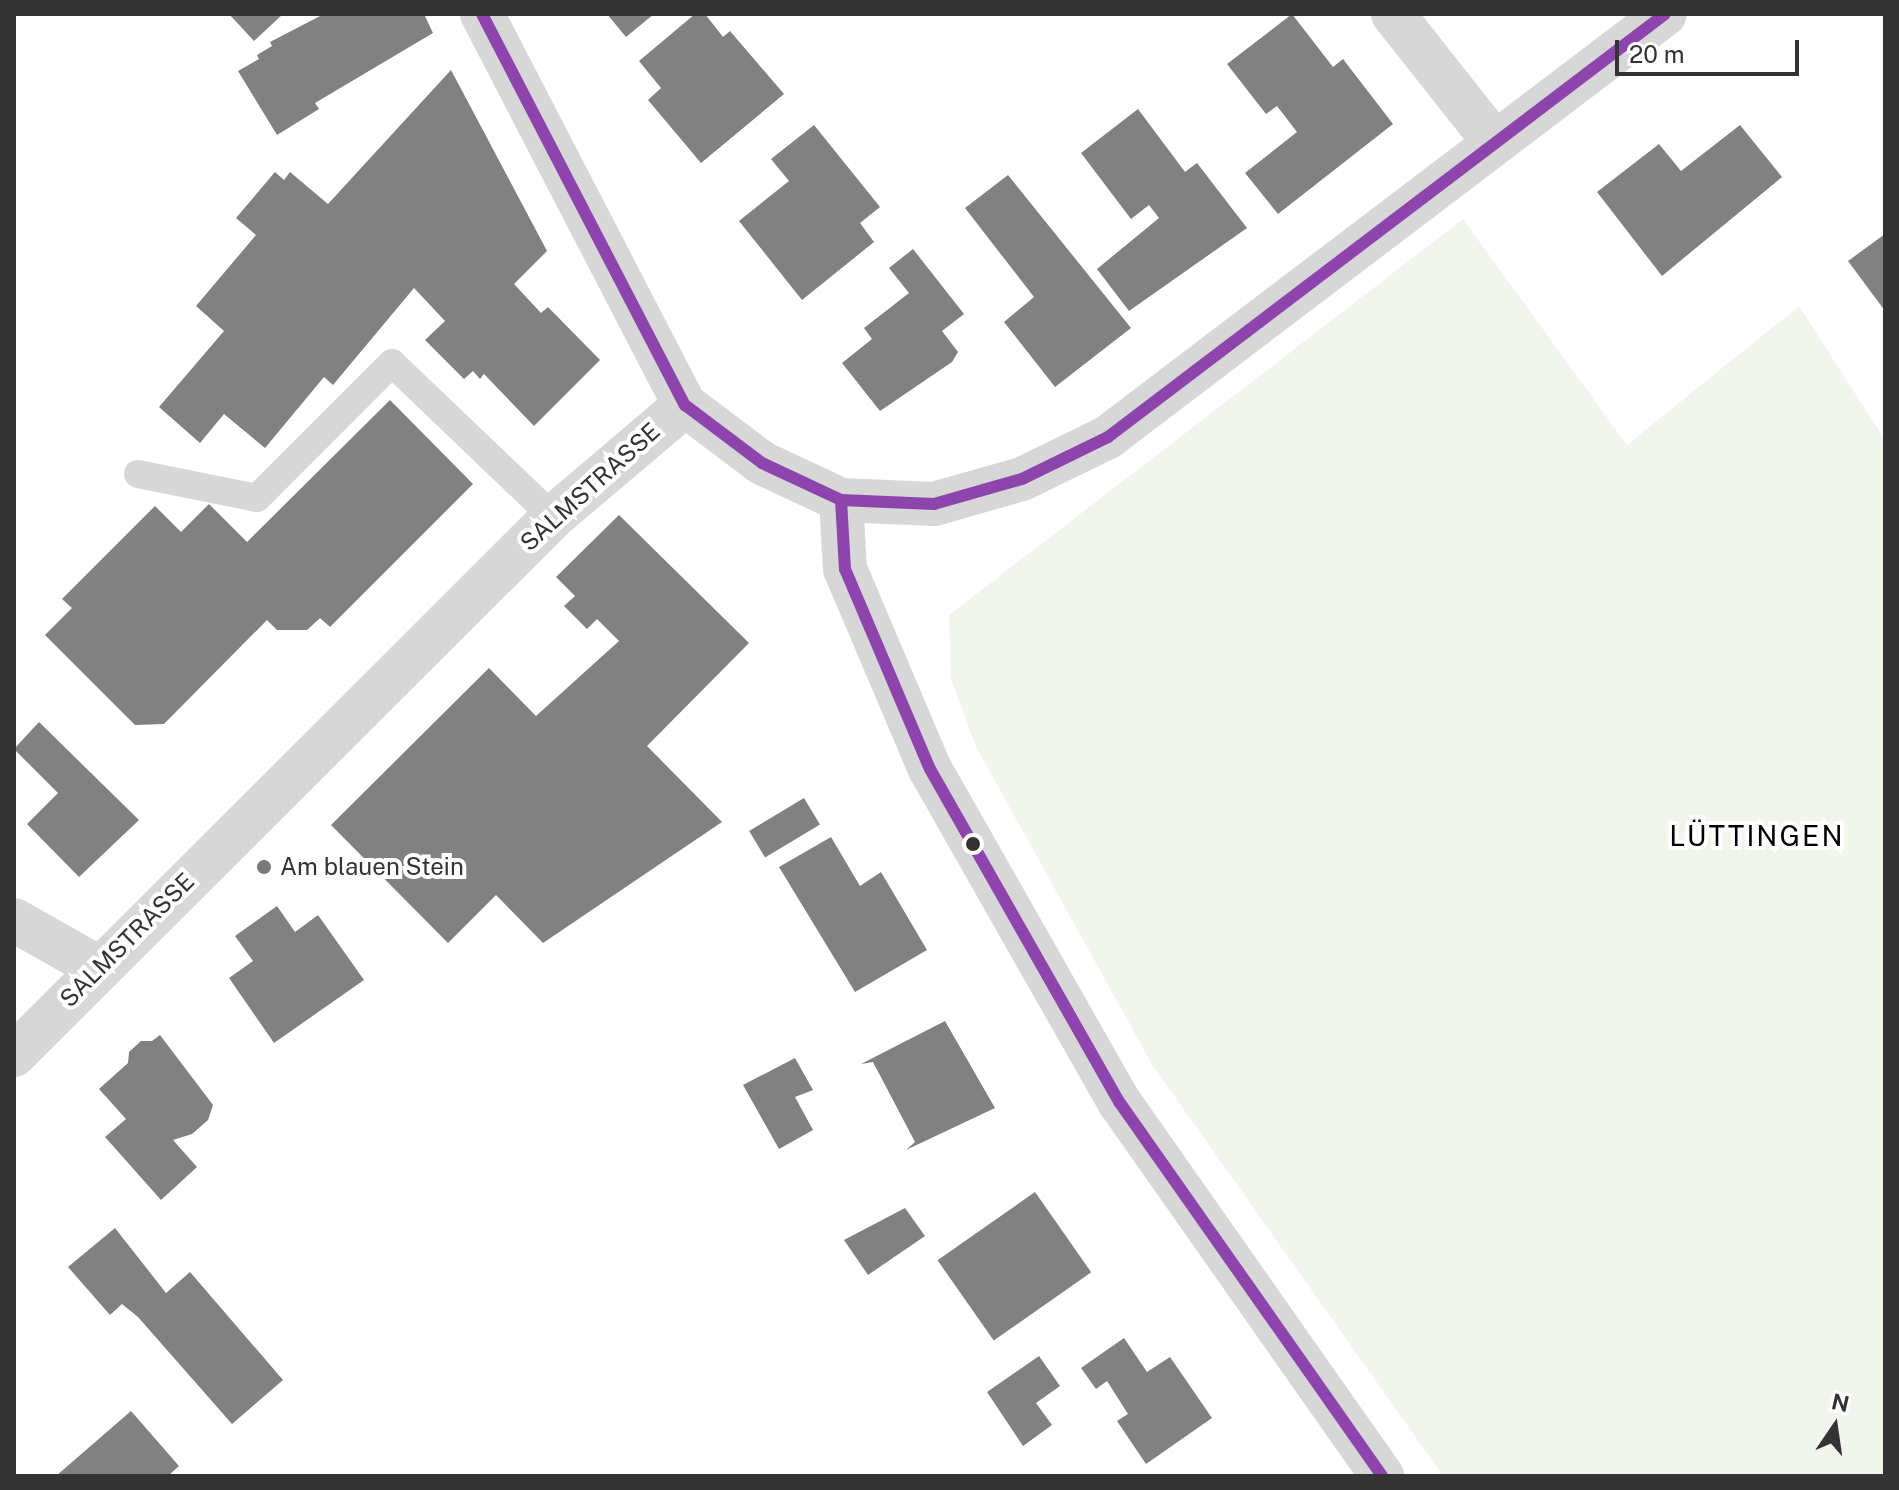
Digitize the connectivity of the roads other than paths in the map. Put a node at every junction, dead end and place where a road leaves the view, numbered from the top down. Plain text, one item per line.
1 (482, 14) edge
2 (1393, 14) edge
3 (1665, 14) edge
4 (1494, 142) junction
5 (685, 405) junction
6 (138, 474) dead end
7 (841, 500) junction
8 (553, 517) junction
9 (14, 920) edge
10 (99, 968) junction
11 (14, 1055) edge
12 (1382, 1476) edge

1 - 5 street
2 - 4 street
3 - 4 street
4 - 7 street
5 - 7 street
5 - 8 street, SALMSTRASSE
6 - 8 lane
7 - 12 street
8 - 10 street, SALMSTRASSE
9 - 10 street
10 - 11 street, SALMSTRASSE

